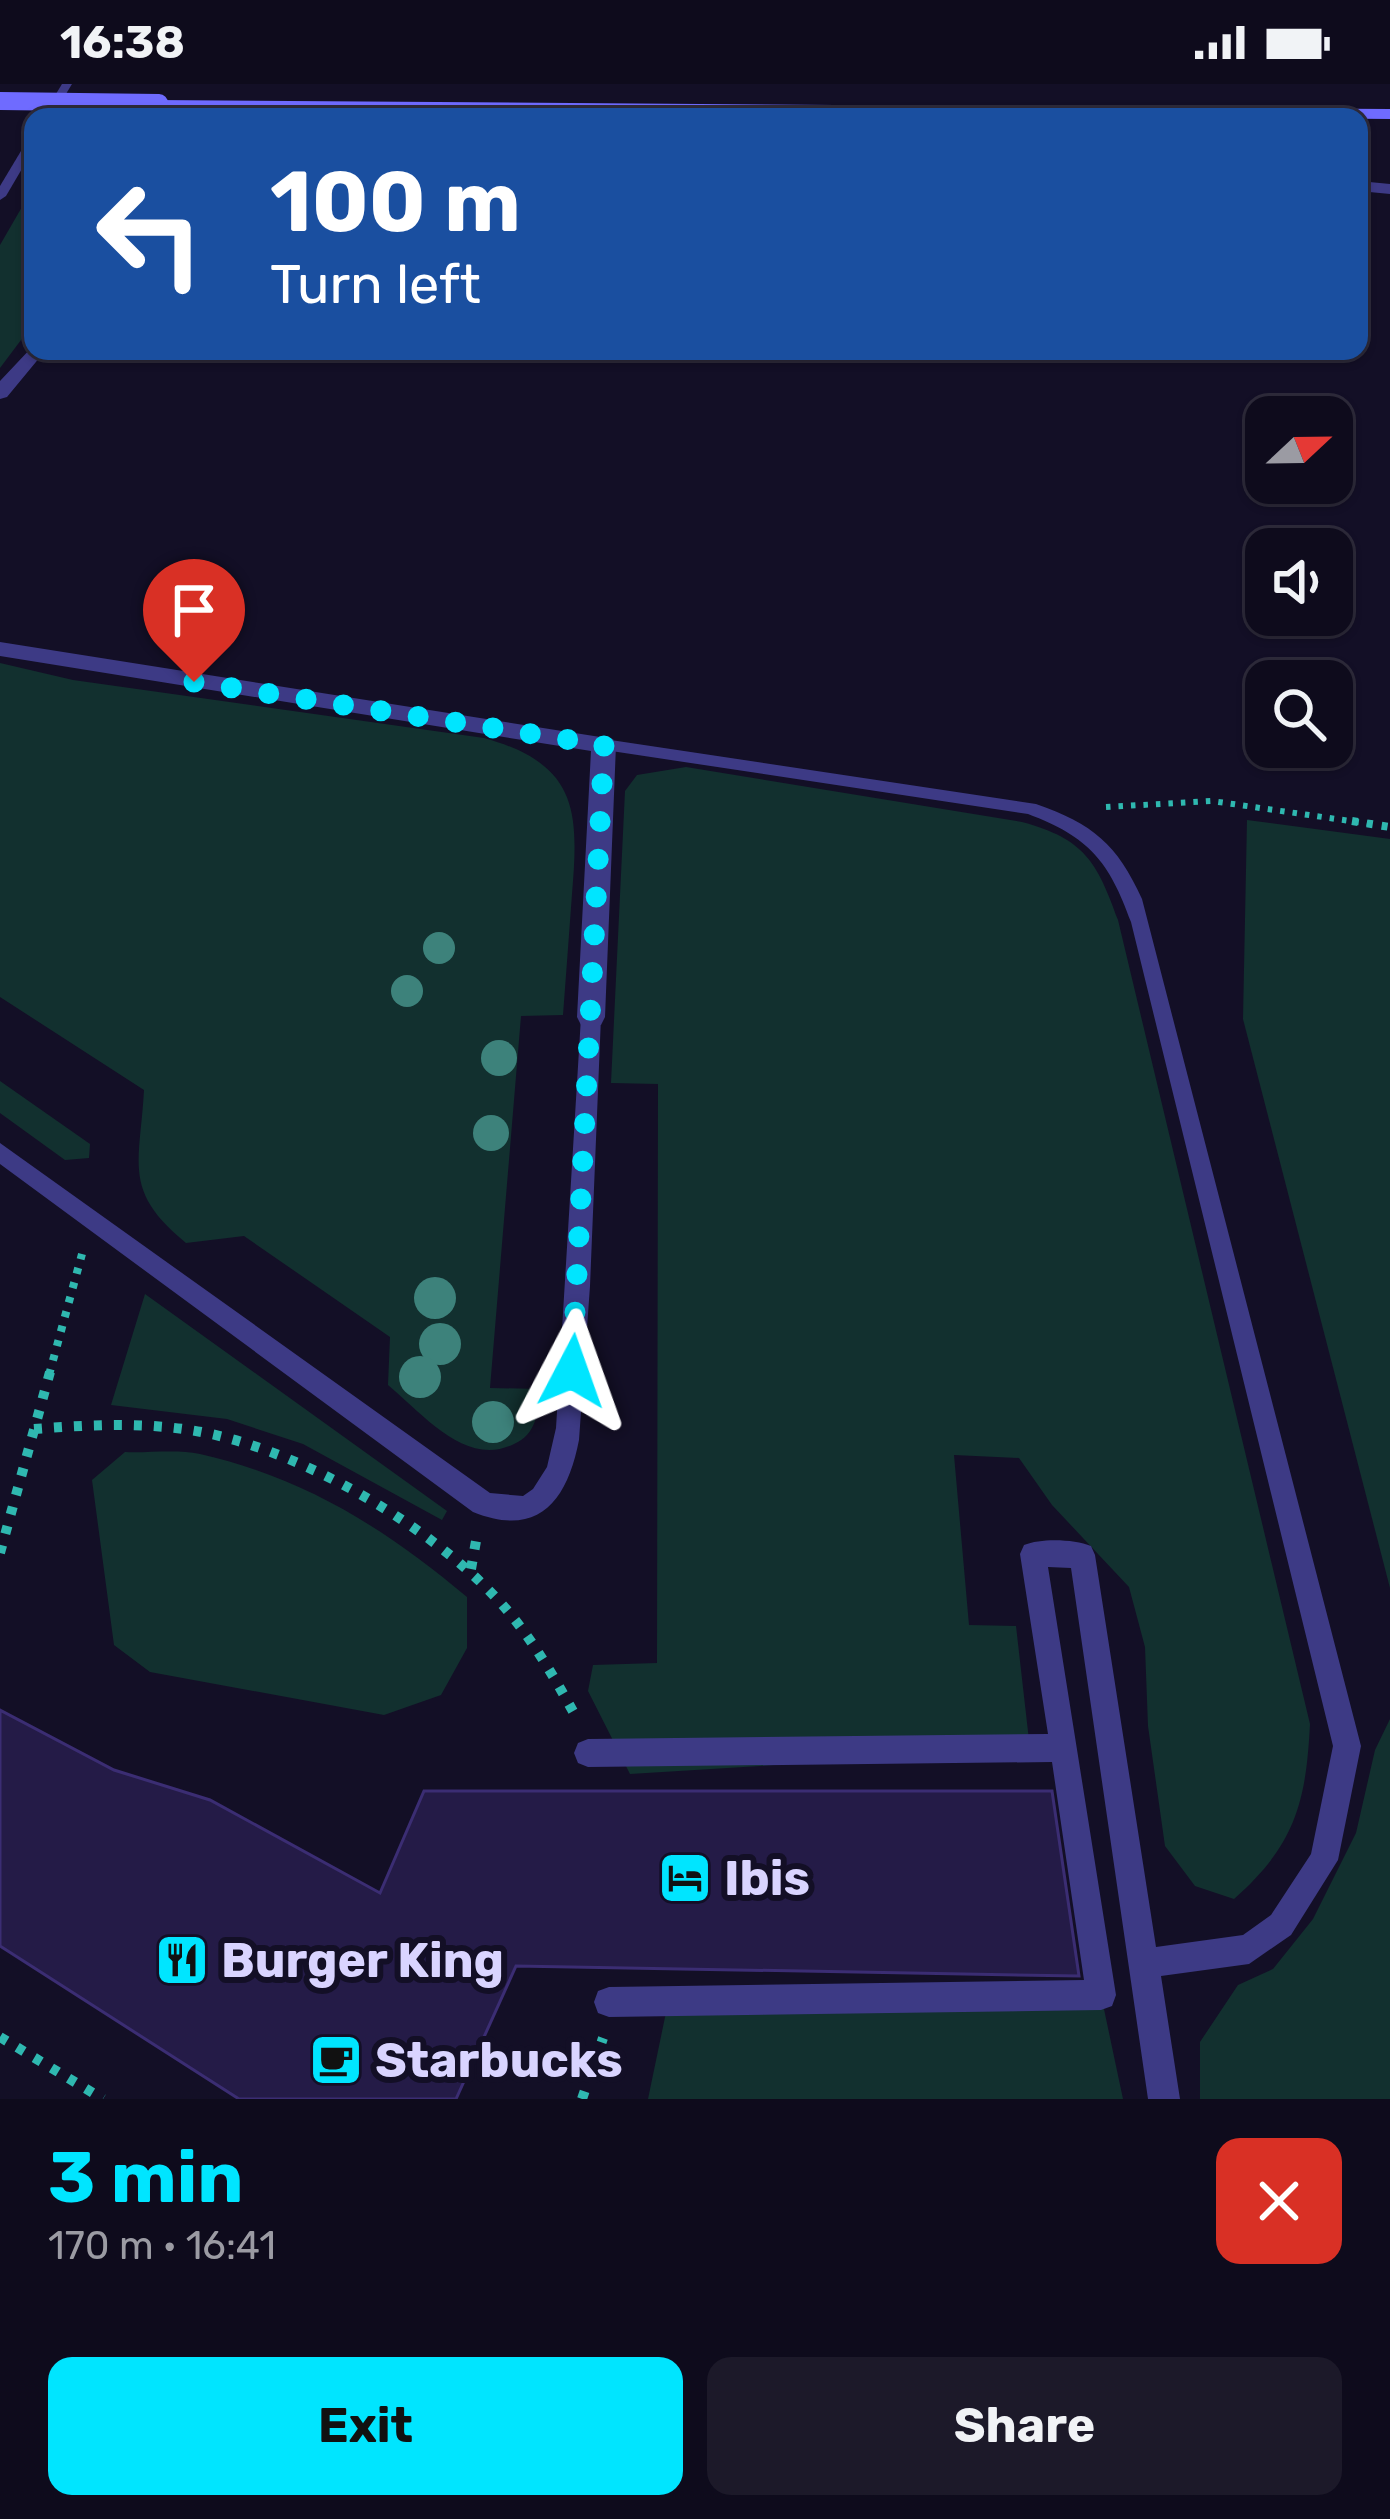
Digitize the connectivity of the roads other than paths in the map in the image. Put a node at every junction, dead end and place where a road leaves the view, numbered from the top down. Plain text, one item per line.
1 (0, 101) edge
2 (280, 108) edge
3 (24, 156) edge
4 (0, 196) edge
5 (28, 360) edge
6 (0, 393) edge
7 (0, 649) edge
8 (604, 745) junction
9 (591, 1017) joint
10 (0, 1152) edge
11 (1064, 1748) junction
12 (588, 1753) road end
13 (1148, 1964) junction
14 (609, 2002) dead end
15 (1164, 2099) edge

1 - 2 main road, bridge
3 - 4 lane
5 - 6 street
7 - 8 street
8 - 9 street
8 - 13 lane
9 - 10 lane
11 - 12 lane
11 - 13 lane
11 - 14 lane
13 - 15 lane

